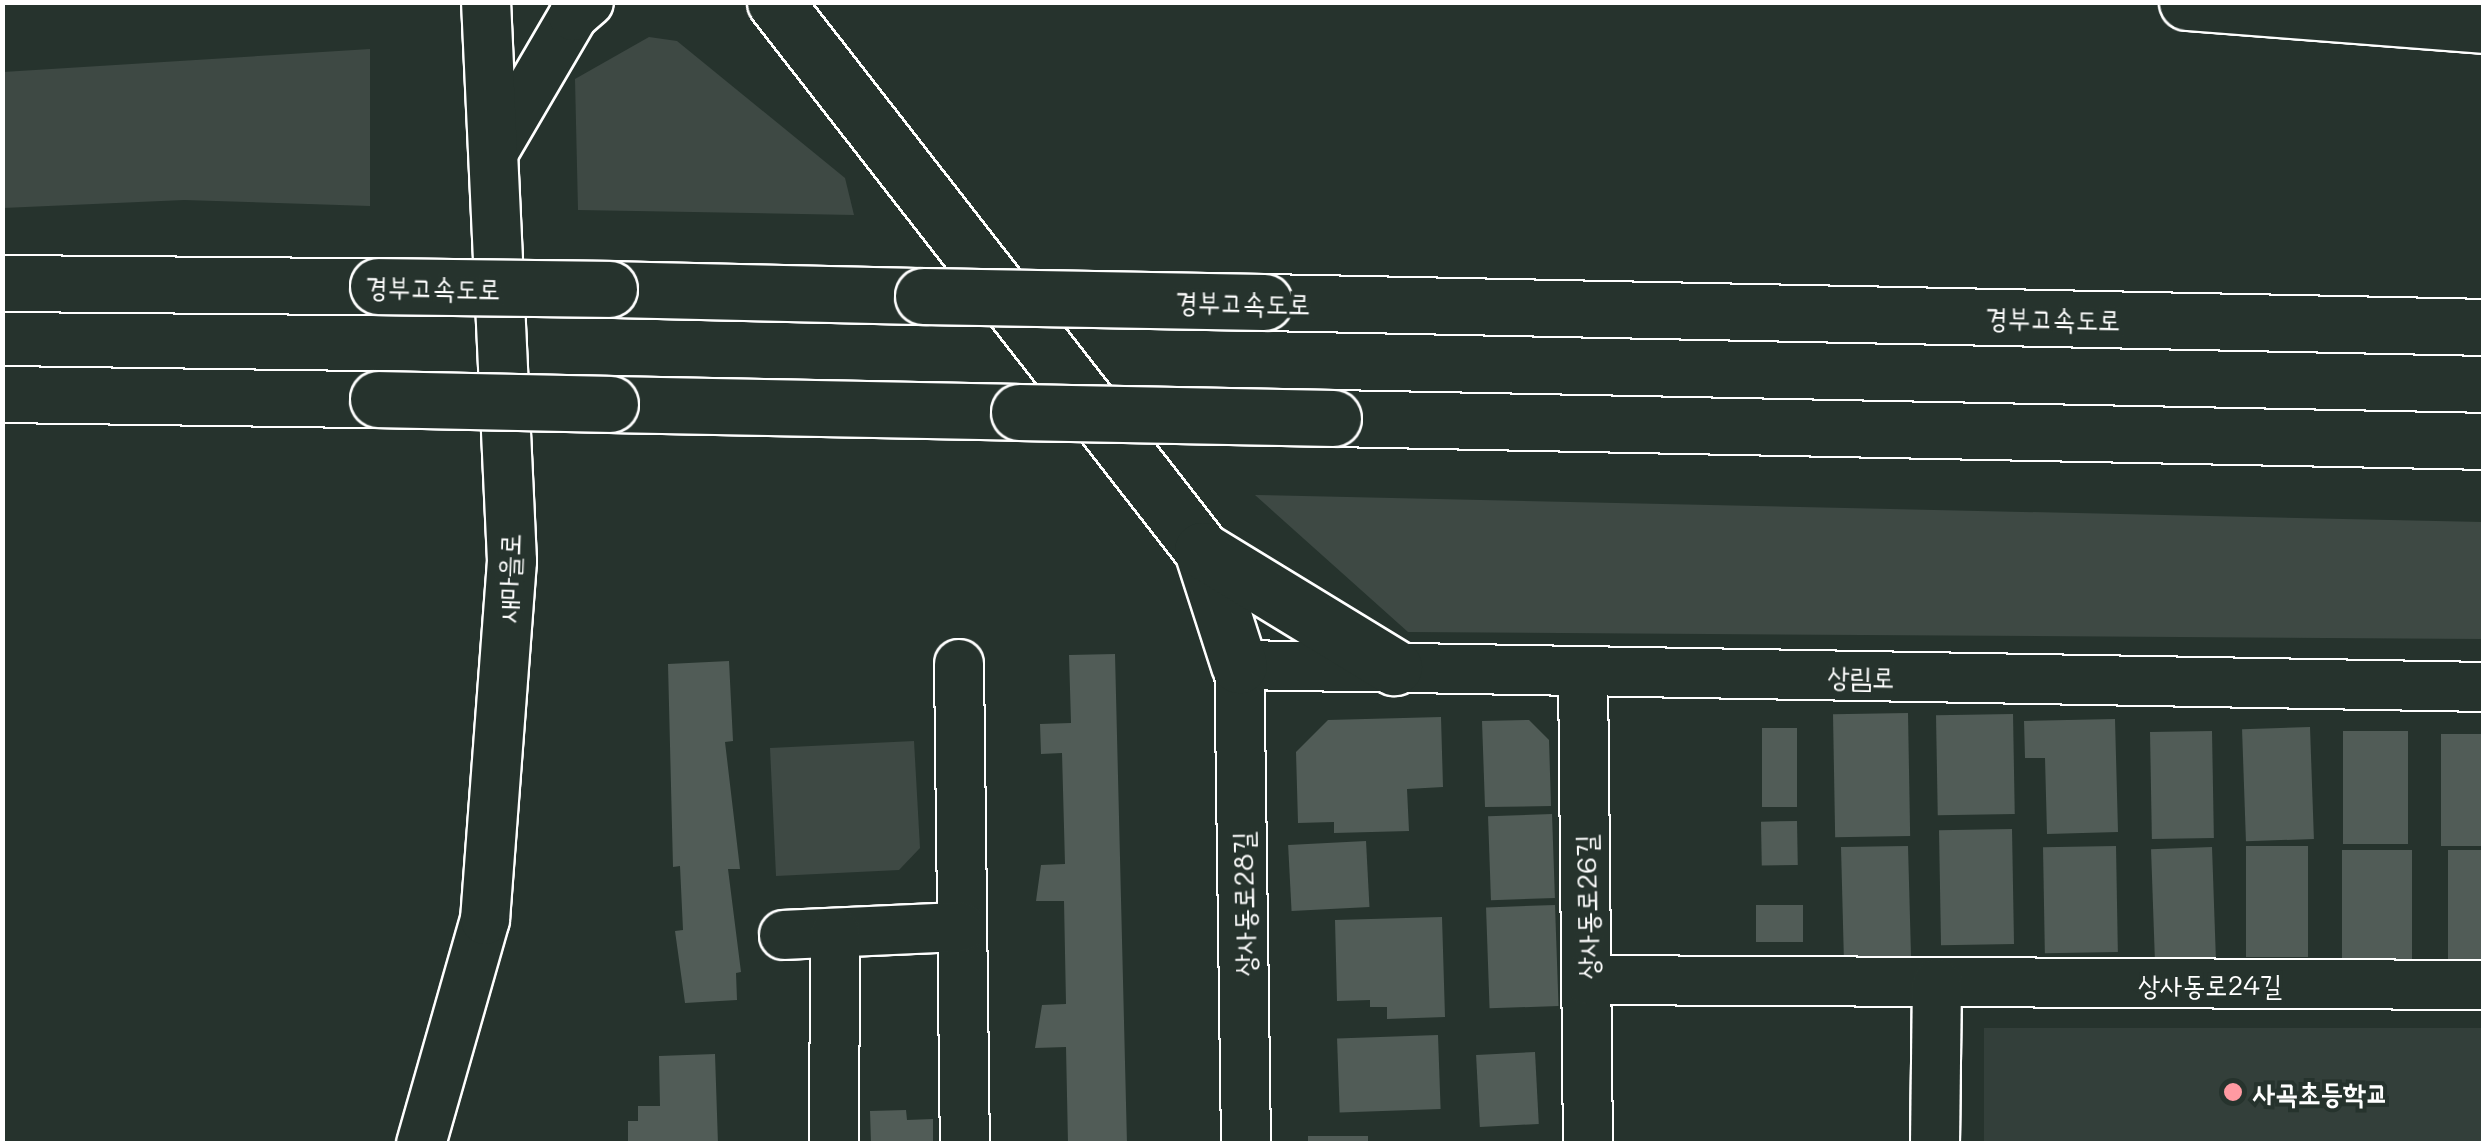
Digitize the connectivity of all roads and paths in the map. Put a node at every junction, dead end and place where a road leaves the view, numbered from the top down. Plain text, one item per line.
1 (486, 2) edge
2 (588, 2) edge
3 (774, 2) edge
4 (2187, 2) edge
5 (2484, 24) edge
6 (496, 148) junction
7 (2, 283) edge
8 (2484, 327) edge
9 (2, 394) edge
10 (2484, 441) edge
11 (1202, 550) junction
12 (959, 664) dead end
13 (1239, 665) junction
14 (1394, 668) junction
15 (1583, 670) junction
16 (2484, 687) edge
17 (962, 927) junction
18 (835, 933) junction
19 (784, 936) dead end
20 (1587, 980) junction
21 (1937, 984) junction
22 (2484, 985) edge
23 (422, 1144) edge
24 (834, 1144) edge
25 (965, 1144) edge
26 (1246, 1144) edge
27 (1588, 1144) edge
28 (1935, 1144) edge

1 - 6 street, 새마을로
2 - 6 street
3 - 11 main road
4 - 5 main road
6 - 23 street, 새마을로
7 - 8 main road, 경부고속도로, bridge
9 - 10 main road, bridge
11 - 13 main road
11 - 14 main road
12 - 17 street
13 - 14 street, 상림로
13 - 26 street, 상사동로28길
14 - 15 street, 상림로
15 - 16 street, 상림로
15 - 20 street, 상사동로26길
17 - 18 street
17 - 25 street
18 - 19 street
18 - 24 street
20 - 21 street, 상사동로24길
20 - 27 street, 상사동로26길
21 - 22 street, 상사동로24길
21 - 28 street

